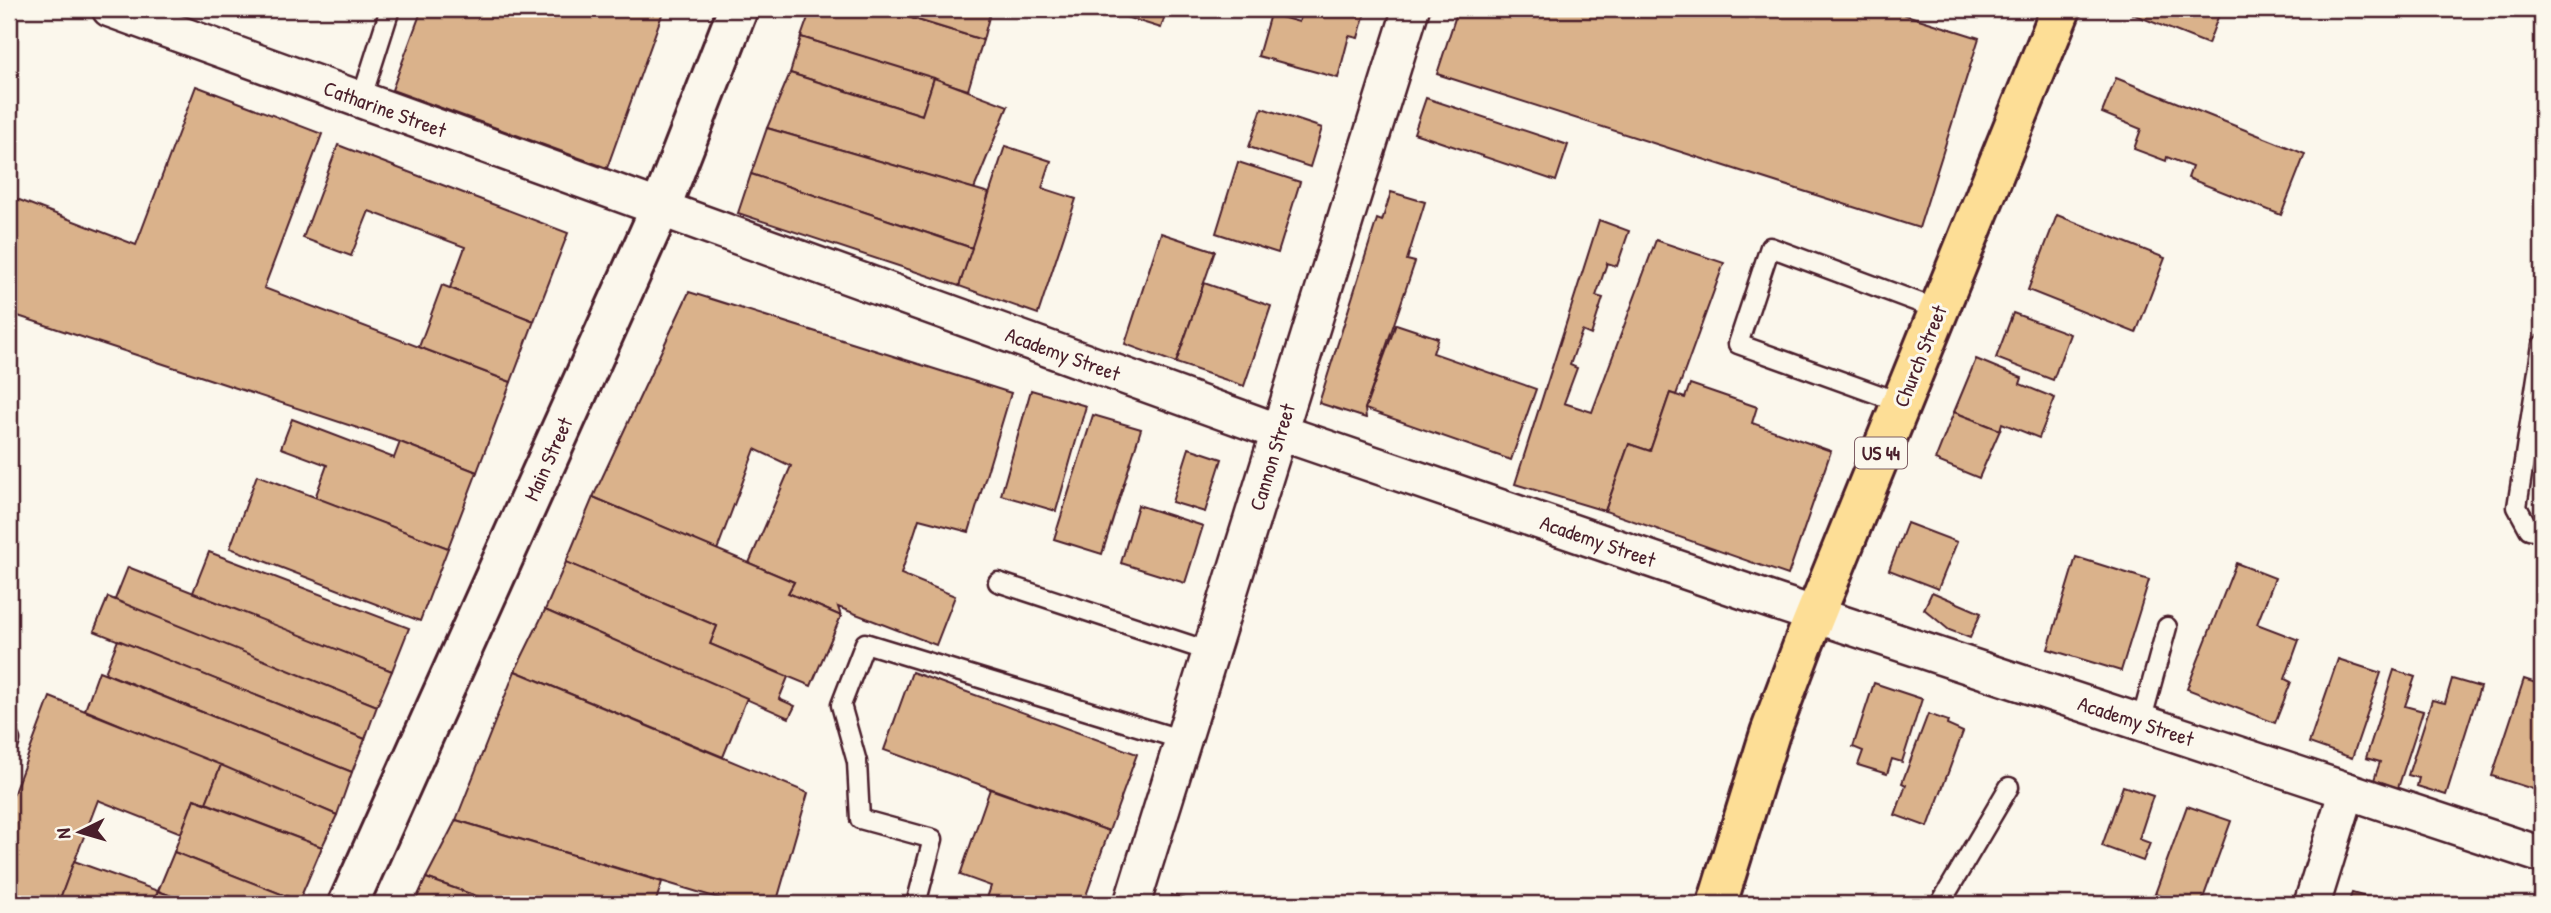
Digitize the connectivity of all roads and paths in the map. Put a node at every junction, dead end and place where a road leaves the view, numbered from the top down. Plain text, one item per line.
1 (390, 9) edge
2 (738, 9) edge
3 (1411, 9) edge
4 (2061, 9) edge
5 (128, 12) edge
6 (172, 20) edge
7 (361, 100) junction
8 (660, 209) junction
9 (1939, 310) junction
10 (2542, 345) edge
11 (1902, 403) junction
12 (1279, 432) junction
13 (2542, 532) edge
14 (998, 582) dead end
15 (1815, 614) junction
16 (2167, 627) dead end
17 (1211, 652) junction
18 (2141, 722) junction
19 (1183, 740) junction
20 (2009, 787) dead end
21 (2347, 791) junction
22 (2542, 855) edge
23 (348, 904) edge
24 (916, 904) edge
25 (1132, 904) edge
26 (1717, 904) edge
27 (1940, 904) edge
28 (2312, 904) edge

1 - 7 lane
2 - 8 street, Main Street
3 - 12 street, Cannon Street
4 - 9 highway, Church Street / US 44
5 - 6 street, Catharine Street
6 - 7 street, Catharine Street
7 - 8 street, Catharine Street
8 - 12 street, Academy Street
8 - 23 street, Main Street
9 - 11 highway, Church Street / US 44
9 - 11 lane
10 - 13 lane
11 - 15 highway, Church Street / US 44
12 - 15 street, Academy Street
12 - 17 street, Cannon Street
14 - 17 lane
15 - 18 street, Academy Street
15 - 26 highway, Church Street / US 44
16 - 18 lane
17 - 19 street, Cannon Street
18 - 21 street, Academy Street
19 - 24 lane
19 - 25 street, Cannon Street
20 - 27 lane
21 - 22 street, Academy Street
21 - 28 street

